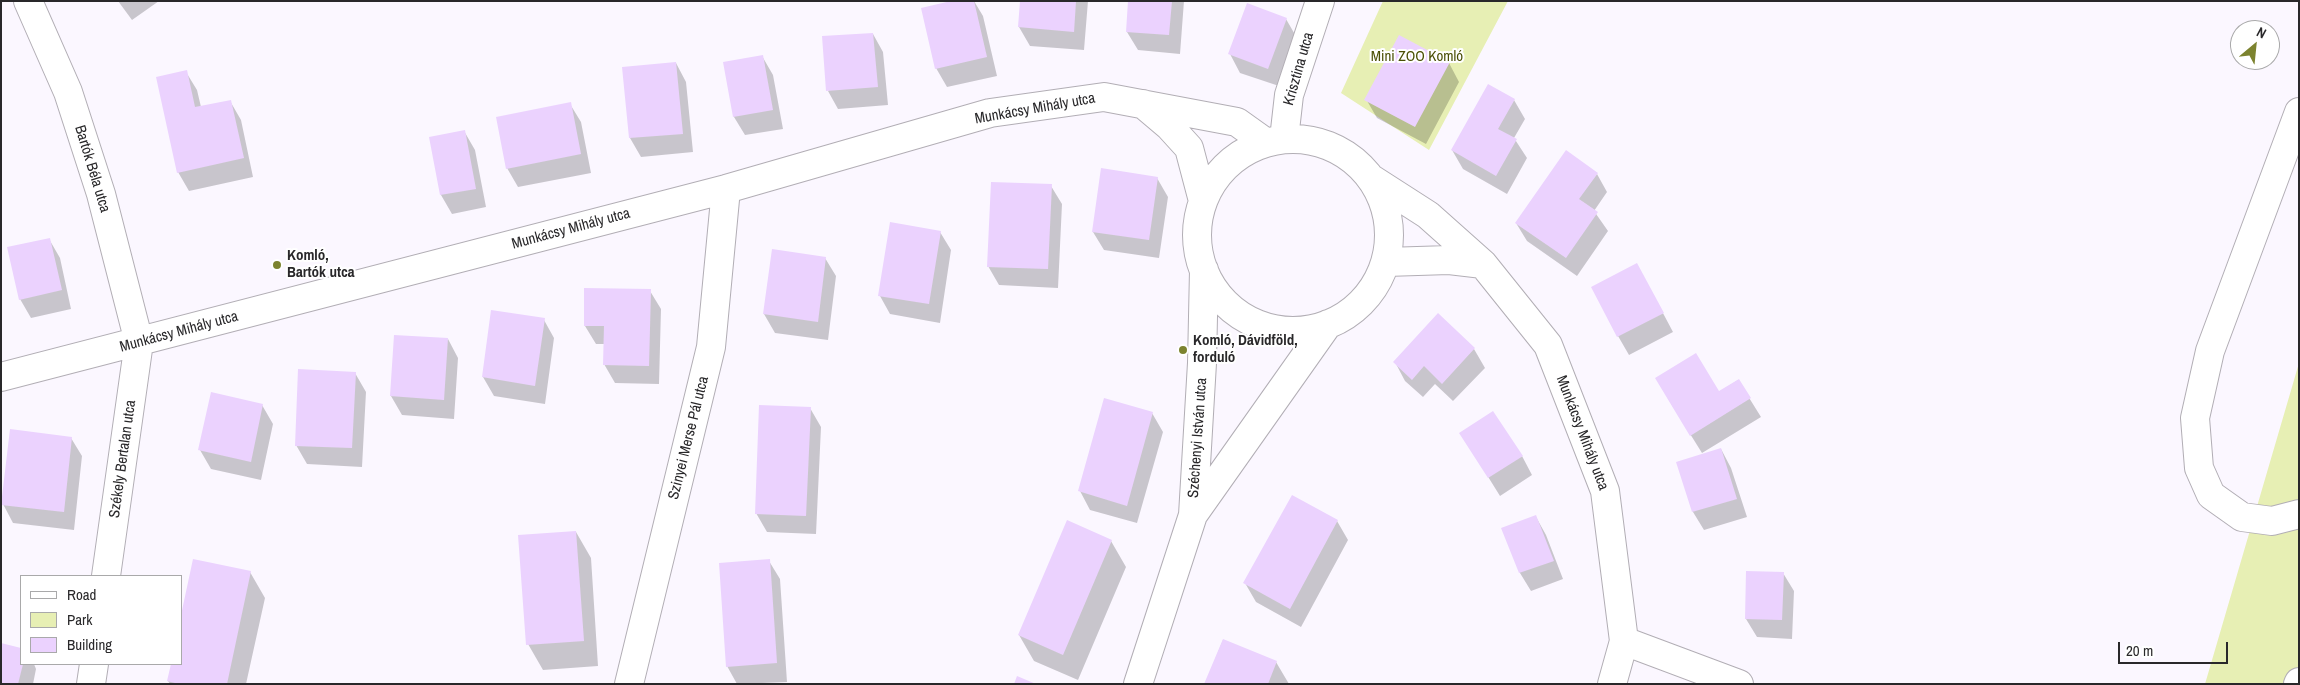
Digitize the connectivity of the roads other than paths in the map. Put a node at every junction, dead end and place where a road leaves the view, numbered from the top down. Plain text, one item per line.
1 (28, 1) edge
2 (1320, 1) edge
3 (1143, 103) junction
4 (2299, 112) edge
5 (1275, 140) junction
6 (1372, 180) junction
7 (726, 189) junction
8 (1203, 201) junction
9 (1386, 262) junction
10 (1483, 264) junction
11 (1204, 270) junction
12 (1328, 324) junction
13 (139, 342) junction
14 (1, 377) edge
15 (2299, 514) edge
16 (1193, 515) junction
17 (106, 575) edge
18 (1624, 641) junction
19 (94, 665) edge
20 (91, 684) edge
21 (629, 684) edge
22 (1138, 684) edge
23 (1612, 684) edge
24 (1739, 684) edge

1 - 13 street, Bartók Béla utca
2 - 5 street, Krisztina utca
3 - 5 street, Munkácsy Mihály utca
3 - 7 street, Munkácsy Mihály utca
3 - 8 street
4 - 15 street
5 - 6 street
5 - 8 street
6 - 9 street
6 - 10 street, Munkácsy Mihály utca
7 - 13 street, Munkácsy Mihály utca
7 - 21 street, Szinyei Merse Pál utca
8 - 11 street
9 - 10 street
9 - 12 street
10 - 18 street, Munkácsy Mihály utca
11 - 12 street
11 - 16 street, Széchenyi István utca
12 - 16 street, Széchenyi István utca
13 - 14 street, Munkácsy Mihály utca
13 - 17 street, Székely Bertalan utca
16 - 22 street, Széchenyi István utca
18 - 23 street, Munkácsy Mihály utca
18 - 24 street
19 - 20 street

